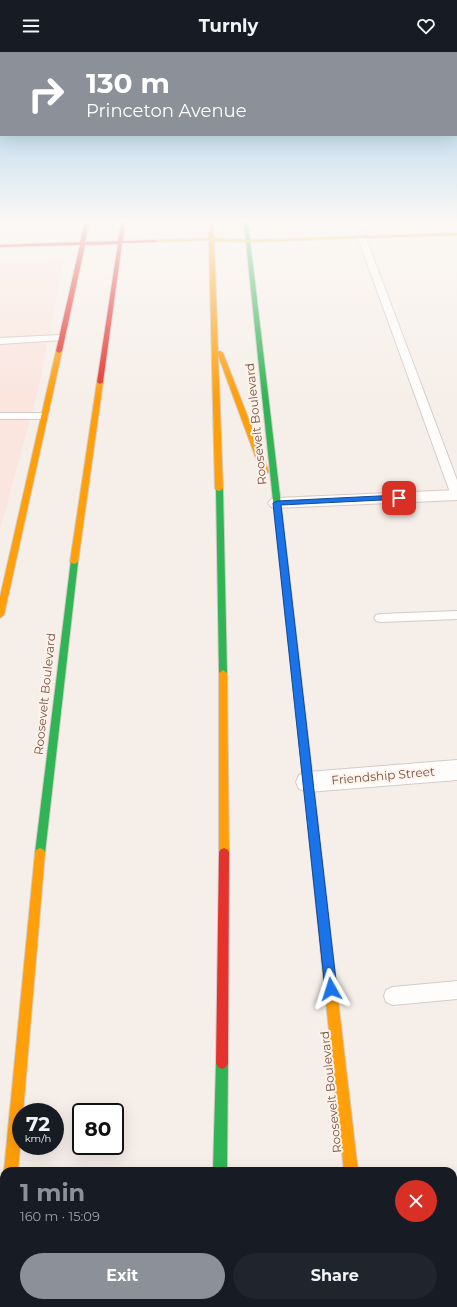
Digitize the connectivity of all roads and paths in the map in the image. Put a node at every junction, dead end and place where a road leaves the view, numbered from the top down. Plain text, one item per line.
1 (73, 282) edge
2 (114, 282) edge
3 (212, 282) edge
4 (252, 282) edge
5 (378, 282) edge
6 (214, 336) junction
7 (60, 338) junction
8 (0, 341) edge
9 (0, 416) edge
10 (43, 416) junction
11 (457, 495) edge
12 (277, 503) junction
13 (5, 570) edge
14 (457, 615) edge
15 (0, 616) edge
16 (381, 618) dead end
17 (457, 770) edge
18 (308, 782) junction
19 (457, 990) edge
20 (393, 996) dead end
21 (19, 1081) junction
22 (5, 1126) dead end
23 (11, 1167) edge
24 (220, 1167) edge
25 (352, 1167) edge

1 - 7 main road
2 - 21 main road, Roosevelt Boulevard
3 - 6 main road
4 - 12 main road, Roosevelt Boulevard
5 - 11 lane
6 - 12 main road
6 - 24 main road
7 - 8 lane
7 - 10 main road
9 - 10 lane
10 - 13 main road
11 - 12 street
12 - 18 main road, Roosevelt Boulevard
13 - 15 main road
14 - 16 lane
17 - 18 street, Friendship Street
18 - 25 main road, Roosevelt Boulevard
19 - 20 lane
21 - 22 main road
21 - 23 main road, Roosevelt Boulevard

